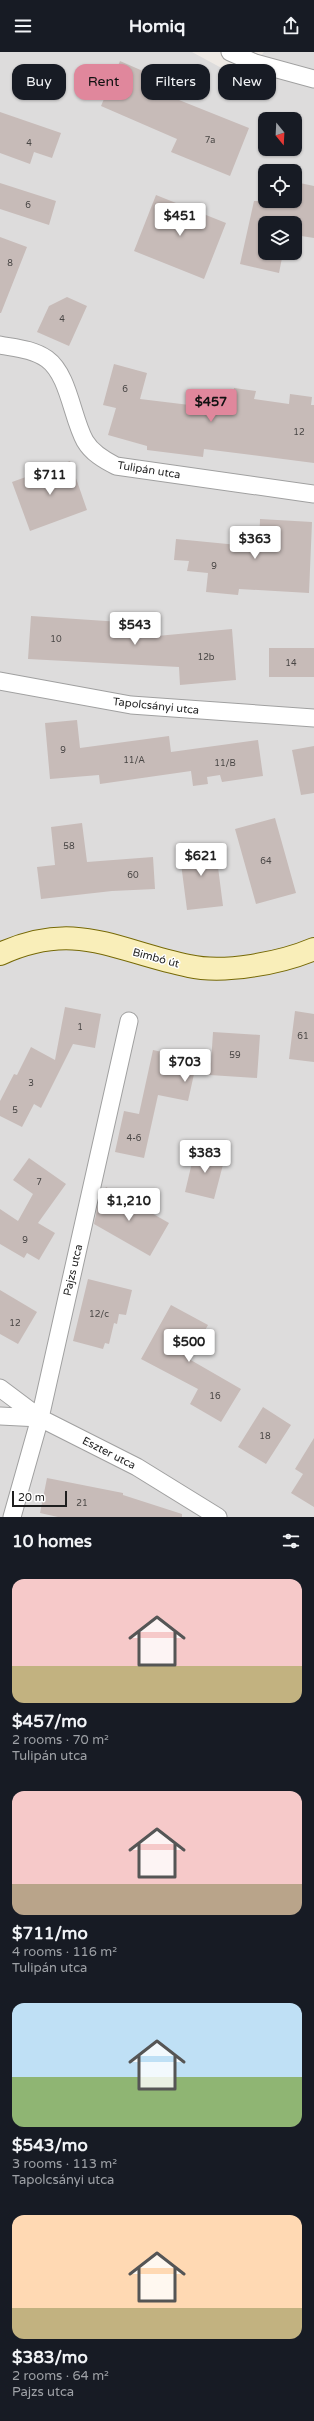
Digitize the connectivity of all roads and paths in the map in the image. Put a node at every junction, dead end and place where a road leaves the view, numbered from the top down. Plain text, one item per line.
1 (230, 52) edge
2 (314, 78) edge
3 (0, 346) edge
4 (314, 494) edge
5 (0, 681) edge
6 (314, 718) edge
7 (314, 949) edge
8 (0, 954) edge
9 (129, 1021) dead end
10 (0, 1388) edge
11 (0, 1416) edge
12 (40, 1418) junction
13 (12, 1517) edge
14 (218, 1517) edge

1 - 2 street
3 - 4 street, Tulipán utca
5 - 6 street, Tapolcsányi utca
7 - 8 street, Bimbó út
9 - 12 street, Pajzs utca
10 - 12 street, Eszter utca
11 - 12 street
12 - 13 street, Pajzs utca
12 - 14 street, Eszter utca

